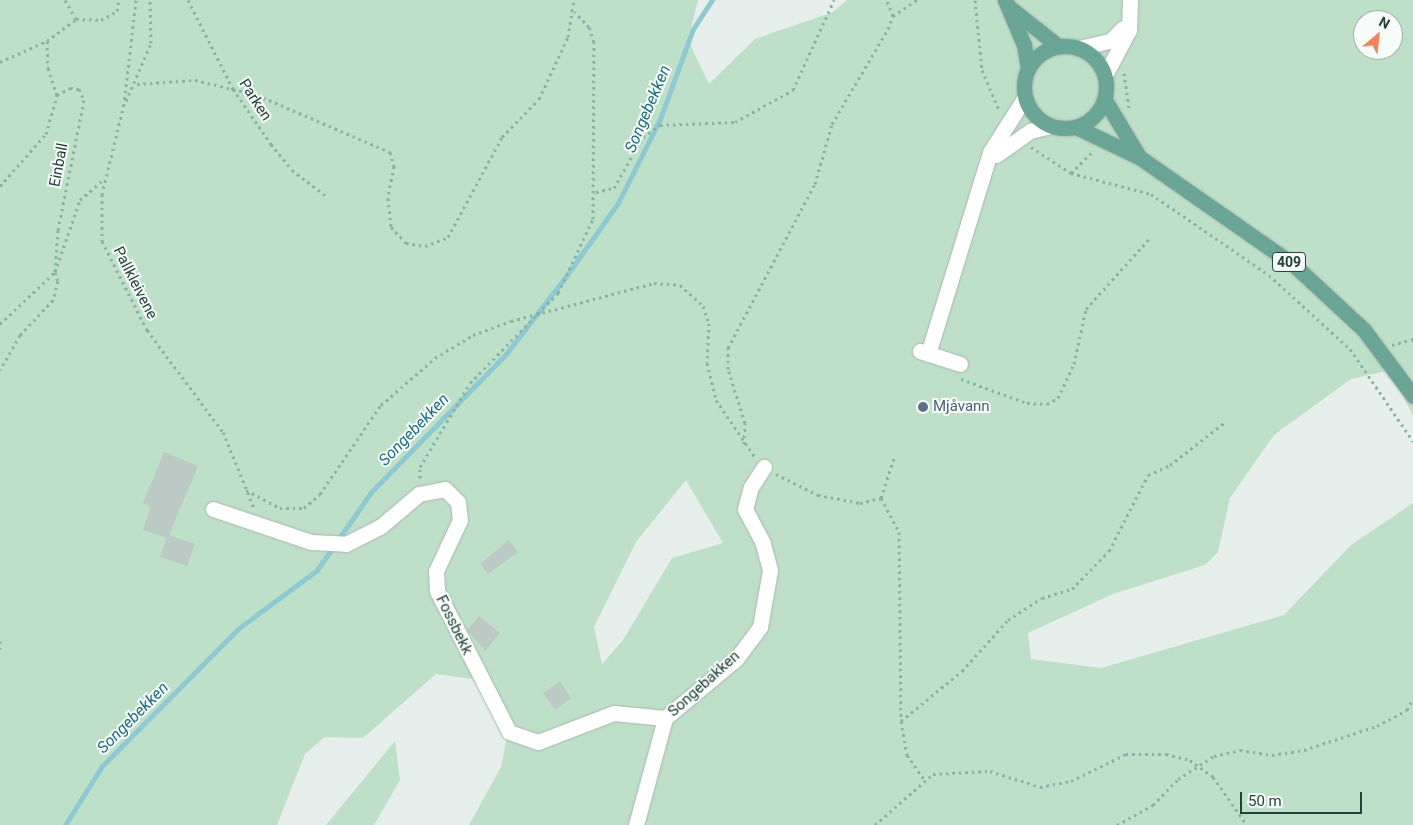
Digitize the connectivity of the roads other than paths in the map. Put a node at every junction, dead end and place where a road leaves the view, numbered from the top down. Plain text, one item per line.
1 (1007, 3) edge
2 (1131, 7) edge
3 (1058, 46) junction
4 (1078, 48) junction
5 (1028, 68) junction
6 (1105, 75) junction
7 (1025, 97) junction
8 (1105, 100) junction
9 (1050, 126) junction
10 (1076, 127) junction
11 (1139, 157) junction
12 (989, 161) junction
13 (958, 371) road end
14 (1413, 396) edge
15 (764, 467) road end
16 (213, 509) dead end
17 (665, 718) junction
18 (636, 825) edge

1 - 3 main road
1 - 5 main road
2 - 4 street
2 - 6 street
3 - 4 main road
3 - 5 main road
4 - 6 main road
5 - 7 main road
6 - 8 main road
7 - 9 main road
7 - 12 street
8 - 10 main road
8 - 11 main road, 409
9 - 10 main road, 409
9 - 12 street
10 - 11 main road, 409
11 - 14 main road, 409
12 - 13 street
15 - 17 street, Songebakken
16 - 17 street, Fossbekk
17 - 18 street, Songebakken

